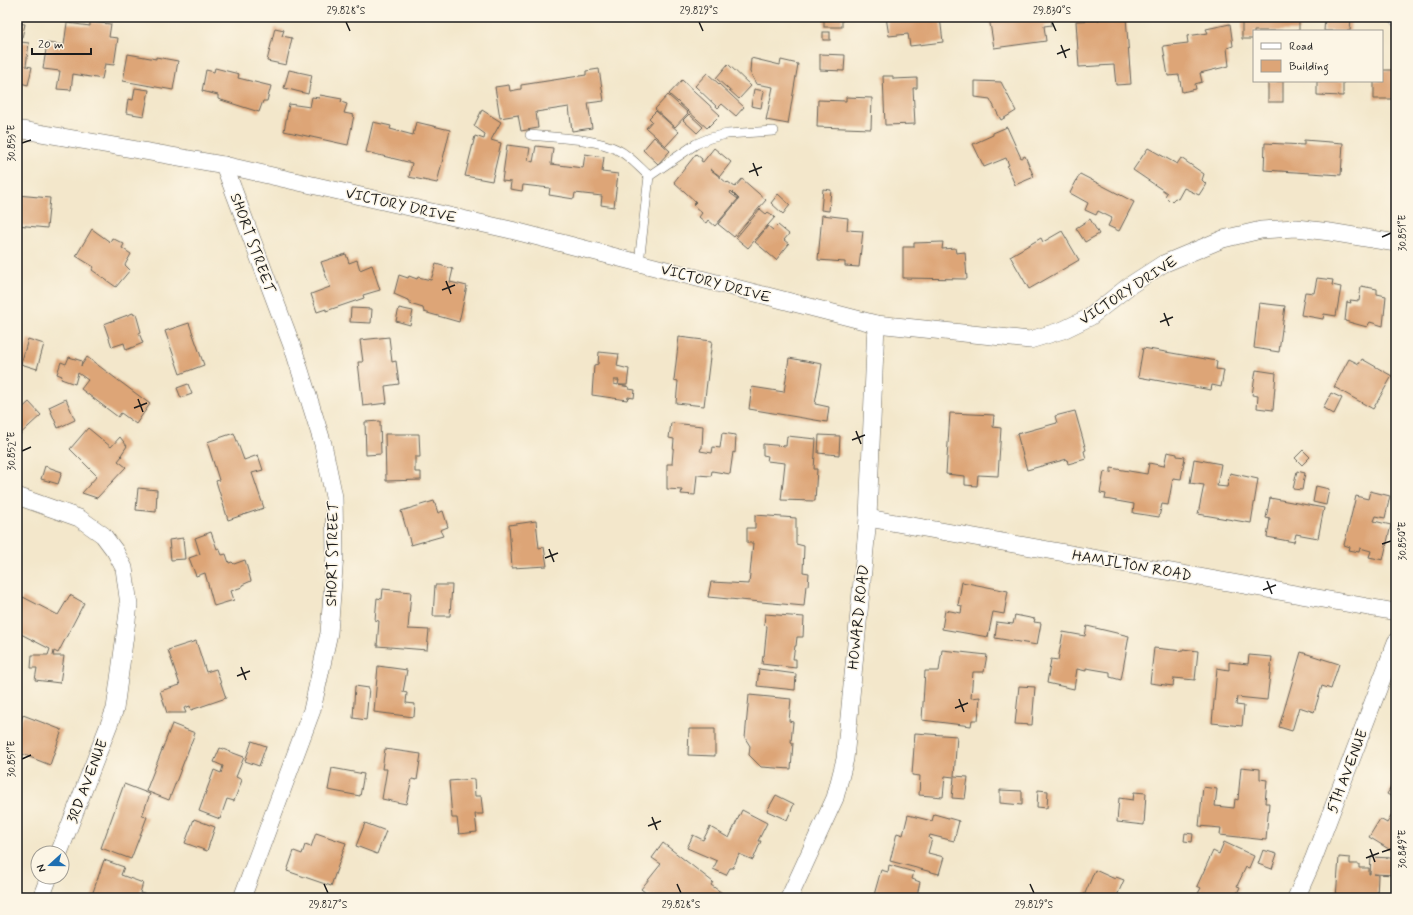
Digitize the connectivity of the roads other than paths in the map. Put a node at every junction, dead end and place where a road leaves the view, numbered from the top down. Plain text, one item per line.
1 (1392, 17) edge
2 (1396, 22) edge
3 (17, 129) edge
4 (774, 131) dead end
5 (530, 135) dead end
6 (224, 165) junction
7 (649, 176) junction
8 (1396, 243) edge
9 (639, 263) junction
10 (876, 324) junction
11 (17, 496) edge
12 (868, 518) junction
13 (1396, 612) edge
14 (1396, 642) edge
15 (62, 845) edge
16 (46, 885) edge
17 (41, 898) edge
18 (242, 898) edge
19 (789, 898) edge
20 (1296, 898) edge

1 - 2 lane
3 - 6 street, VICTORY DRIVE
4 - 7 lane
5 - 7 lane
6 - 9 street, VICTORY DRIVE
6 - 18 street, SHORT STREET
7 - 9 lane
8 - 10 street, VICTORY DRIVE
9 - 10 street, VICTORY DRIVE
10 - 12 street, HOWARD ROAD
11 - 15 street, 3RD AVENUE
12 - 13 street, HAMILTON ROAD
12 - 19 street, HOWARD ROAD
14 - 20 street, 5TH AVENUE
16 - 17 street

